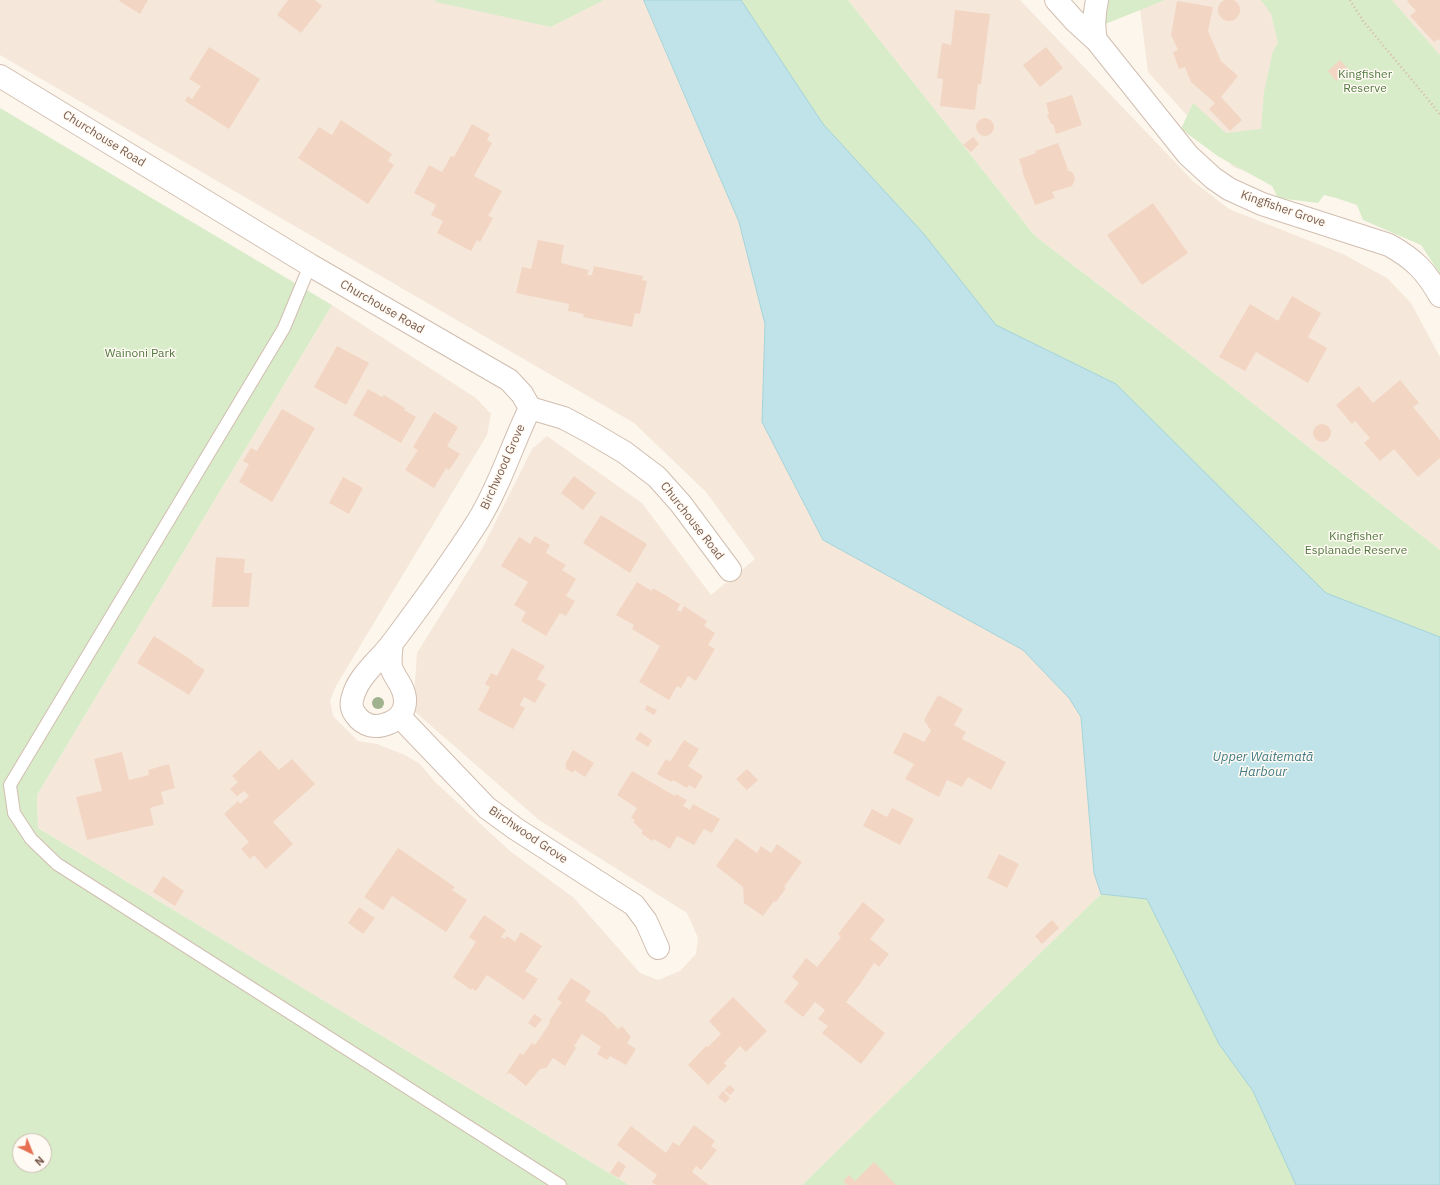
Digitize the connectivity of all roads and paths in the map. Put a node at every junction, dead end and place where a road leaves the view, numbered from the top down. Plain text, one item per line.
1 (1056, 0) edge
2 (1097, 0) edge
3 (1350, 0) edge
4 (1096, 40) junction
5 (0, 76) edge
6 (1440, 115) edge
7 (310, 265) junction
8 (1440, 296) edge
9 (530, 408) junction
10 (730, 570) dead end
11 (392, 643) junction
12 (400, 717) junction
13 (658, 948) dead end
14 (560, 1185) edge

1 - 4 street, Kingfisher Grove
2 - 4 street
3 - 6 path
4 - 8 street, Kingfisher Grove
5 - 7 street, Churchouse Road
7 - 9 street, Churchouse Road
7 - 14 lane
9 - 10 street, Churchouse Road
9 - 11 street, Birchwood Grove
11 - 12 street
11 - 12 street, Birchwood Grove
12 - 13 street, Birchwood Grove

